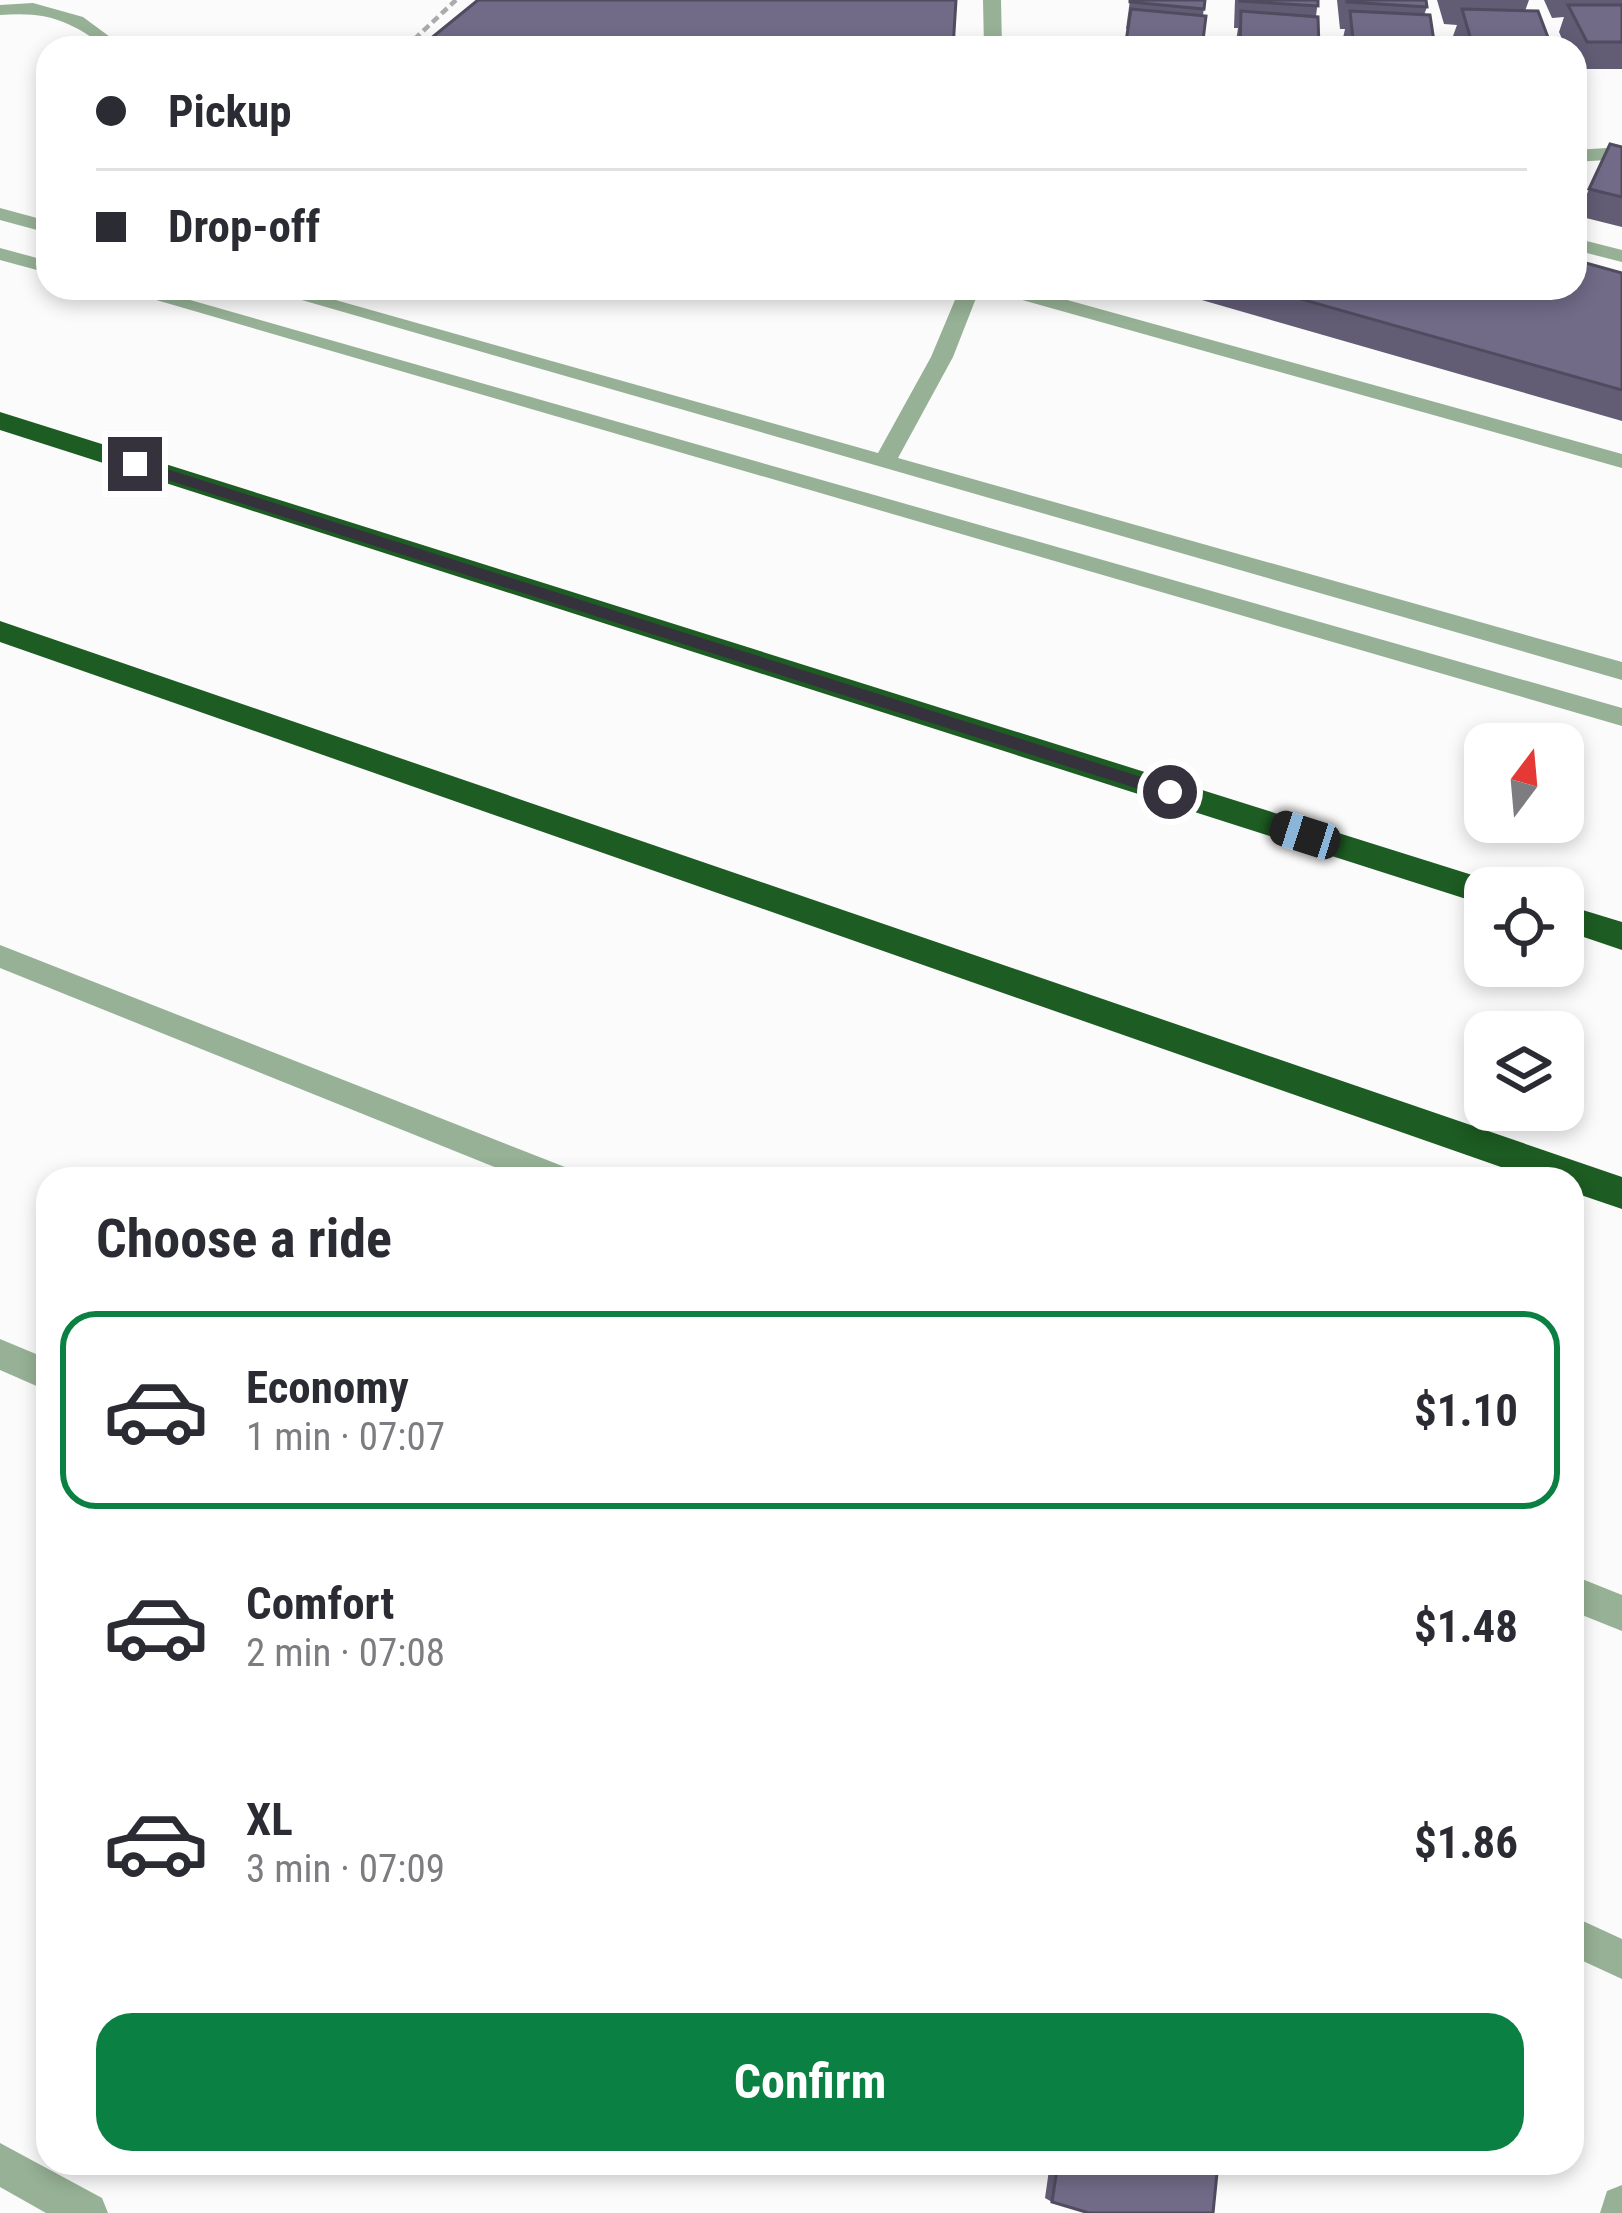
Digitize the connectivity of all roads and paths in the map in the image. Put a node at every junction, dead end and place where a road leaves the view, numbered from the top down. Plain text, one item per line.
1 (456, 0) edge
2 (992, 0) edge
3 (0, 10) edge
4 (99, 36) edge
5 (418, 36) edge
6 (993, 36) edge
7 (1622, 153) edge
8 (1587, 155) edge
9 (0, 214) edge
10 (36, 224) edge
11 (1587, 247) edge
12 (0, 254) edge
13 (1622, 256) edge
14 (36, 264) edge
15 (167, 300) edge
16 (313, 300) edge
17 (965, 300) edge
18 (1044, 300) edge
19 (0, 421) edge
20 (885, 461) junction
21 (1622, 461) edge
22 (0, 631) edge
23 (1622, 671) edge
24 (1622, 717) edge
25 (1464, 885) edge
26 (1584, 924) edge
27 (1622, 936) edge
28 (0, 956) edge
29 (529, 1167) edge
30 (1547, 1167) edge
31 (1584, 1180) edge
32 (1622, 1193) edge
33 (0, 1354) edge
34 (36, 1370) edge
35 (1584, 1598) edge
36 (1622, 1613) edge
37 (1584, 1941) edge
38 (1622, 1958) edge
39 (0, 2164) edge
40 (87, 2213) edge

1 - 5 path
2 - 6 street
3 - 4 street
7 - 8 street
9 - 10 street
11 - 13 street
12 - 14 street
15 - 24 street
16 - 20 street
17 - 20 street
18 - 21 street
19 - 25 highway
20 - 23 street
22 - 30 highway
26 - 27 highway
28 - 29 street
31 - 32 highway
33 - 34 street
35 - 36 street
37 - 38 street
39 - 40 street

